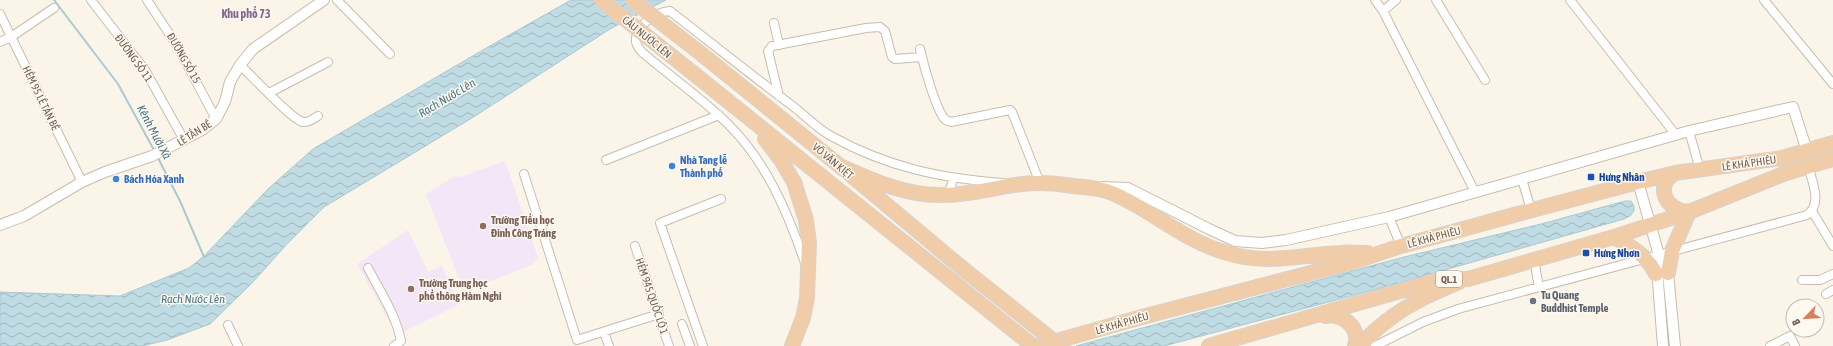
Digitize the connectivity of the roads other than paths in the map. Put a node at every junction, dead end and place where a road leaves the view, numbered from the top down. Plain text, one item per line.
1 (91, 0) edge
2 (147, 0) edge
3 (324, 0) edge
4 (337, 0) edge
5 (601, 0) edge
6 (632, 0) edge
7 (1376, 0) edge
8 (1396, 0) edge
9 (1436, 0) edge
10 (1570, 0) edge
11 (1764, 0) edge
12 (54, 8) dead end
13 (1382, 11) junction
14 (0, 14) edge
15 (774, 24) dead end
16 (11, 37) junction
17 (0, 42) edge
18 (779, 45) junction
19 (920, 48) dead end
20 (390, 54) dead end
21 (704, 56) joint
22 (922, 57) junction
23 (328, 62) dead end
24 (240, 64) junction
25 (693, 73) joint
26 (1485, 80) dead end
27 (1833, 84) edge
28 (269, 93) junction
29 (779, 96) junction
30 (719, 115) junction
31 (318, 116) dead end
32 (745, 116) junction
33 (216, 119) junction
34 (1689, 131) junction
35 (1676, 135) junction
36 (184, 140) junction
37 (1833, 143) edge
38 (1807, 151) junction
39 (1833, 159) edge
40 (606, 160) dead end
41 (840, 166) junction
42 (1808, 166) junction
43 (1700, 170) junction
44 (1675, 173) junction
45 (524, 174) dead end
46 (953, 178) junction
47 (1522, 179) junction
48 (82, 182) junction
49 (1638, 182) junction
50 (1040, 183) junction
51 (1021, 184) junction
52 (1073, 186) junction
53 (1475, 192) junction
54 (946, 195) junction
55 (722, 199) dead end
56 (1531, 210) junction
57 (1812, 211) junction
58 (1689, 212) junction
59 (1389, 217) junction
60 (0, 225) edge
61 (1651, 225) junction
62 (802, 235) junction
63 (1614, 237) junction
64 (635, 246) dead end
65 (1401, 246) junction
66 (1833, 246) edge
67 (1376, 254) junction
68 (1659, 255) junction
69 (1534, 260) junction
70 (368, 268) dead end
71 (941, 274) junction
72 (1662, 274) junction
73 (1833, 274) edge
74 (1468, 279) junction
75 (1802, 280) dead end
76 (1539, 287) junction
77 (659, 314) junction
78 (1301, 320) junction
79 (682, 324) dead end
80 (228, 325) dead end
81 (604, 332) junction
82 (238, 346) edge
83 (394, 346) edge
84 (609, 346) edge
85 (669, 346) edge
86 (690, 346) edge
87 (704, 346) edge
88 (792, 346) edge
89 (1028, 346) edge
90 (1033, 346) edge
91 (1039, 346) edge
92 (1060, 346) edge
93 (1209, 346) edge
94 (1355, 346) edge
95 (1360, 346) edge
96 (1375, 346) edge
97 (1662, 346) edge
98 (1675, 346) edge
99 (1770, 346) edge
100 (1795, 346) edge

1 - 36 street, ĐƯỜNG SỐ 11
2 - 33 street, ĐƯỜNG SỐ 15
3 - 24 street, LÊ TẤN BÊ
4 - 20 street
5 - 25 highway, CẦU NƯỚC LÊN, bridge
6 - 21 highway, CẦU NƯỚC LÊN, bridge
7 - 13 street
8 - 13 street
9 - 26 street
10 - 35 street
11 - 27 street
12 - 16 street
13 - 53 street
14 - 16 street, HẺM 95 LÊ TẤN BÊ
15 - 18 street
16 - 17 street
16 - 48 street, HẺM 95 LÊ TẤN BÊ
18 - 22 street
18 - 29 street
19 - 22 street
21 - 41 highway, VÕ VĂN KIỆT
22 - 50 street
23 - 28 street
24 - 28 street
24 - 33 street, LÊ TẤN BÊ
25 - 32 highway, VÕ VĂN KIỆT
28 - 31 street
29 - 30 street
29 - 46 street
30 - 40 street
30 - 62 street
32 - 62 highway
32 - 71 highway, VÕ VĂN KIỆT
33 - 36 street, LÊ TẤN BÊ
34 - 35 street
34 - 38 street
34 - 43 street
35 - 47 street
36 - 48 street, LÊ TẤN BÊ
37 - 38 highway, LÊ KHẢ PHIÊU
38 - 43 highway, LÊ KHẢ PHIÊU
39 - 42 highway, LÊ KHẢ PHIÊU / QL.1
41 - 54 highway
41 - 92 highway, VÕ VĂN KIỆT, bridge
42 - 57 street
42 - 58 highway, LÊ KHẢ PHIÊU / QL.1
43 - 44 highway, LÊ KHẢ PHIÊU
44 - 49 highway, LÊ KHẢ PHIÊU
44 - 58 highway
45 - 81 street
46 - 51 street
46 - 54 street
47 - 53 street
47 - 56 street
48 - 60 street, LÊ TẤN BÊ
49 - 56 highway, LÊ KHẢ PHIÊU
49 - 61 street
50 - 51 highway
50 - 52 highway
51 - 54 highway
52 - 59 street
52 - 67 highway
53 - 59 street
55 - 87 street
56 - 65 highway, LÊ KHẢ PHIÊU
57 - 66 street
57 - 68 street
58 - 61 highway, LÊ KHẢ PHIÊU / QL.1
58 - 68 highway
59 - 65 street
61 - 63 highway, LÊ KHẢ PHIÊU / QL.1
61 - 68 street
62 - 88 highway
63 - 68 highway
63 - 69 highway, LÊ KHẢ PHIÊU / QL.1
64 - 77 street, HẺM 945 QUỐC LỘ 1
65 - 67 highway, LÊ KHẢ PHIÊU
67 - 91 highway, LÊ KHẢ PHIÊU
68 - 72 highway
68 - 72 highway
68 - 76 street
69 - 74 highway, LÊ KHẢ PHIÊU / QL.1
69 - 76 street
70 - 83 street
71 - 89 highway
71 - 90 highway
72 - 97 street
72 - 98 street
73 - 75 street
74 - 78 highway, LÊ KHẢ PHIÊU / QL.1
74 - 95 highway
76 - 96 street
77 - 81 street
77 - 85 street, HẺM 945 QUỐC LỘ 1
78 - 93 highway, LÊ KHẢ PHIÊU / QL.1
78 - 94 highway
79 - 86 street
80 - 82 street
81 - 84 street
99 - 100 street

